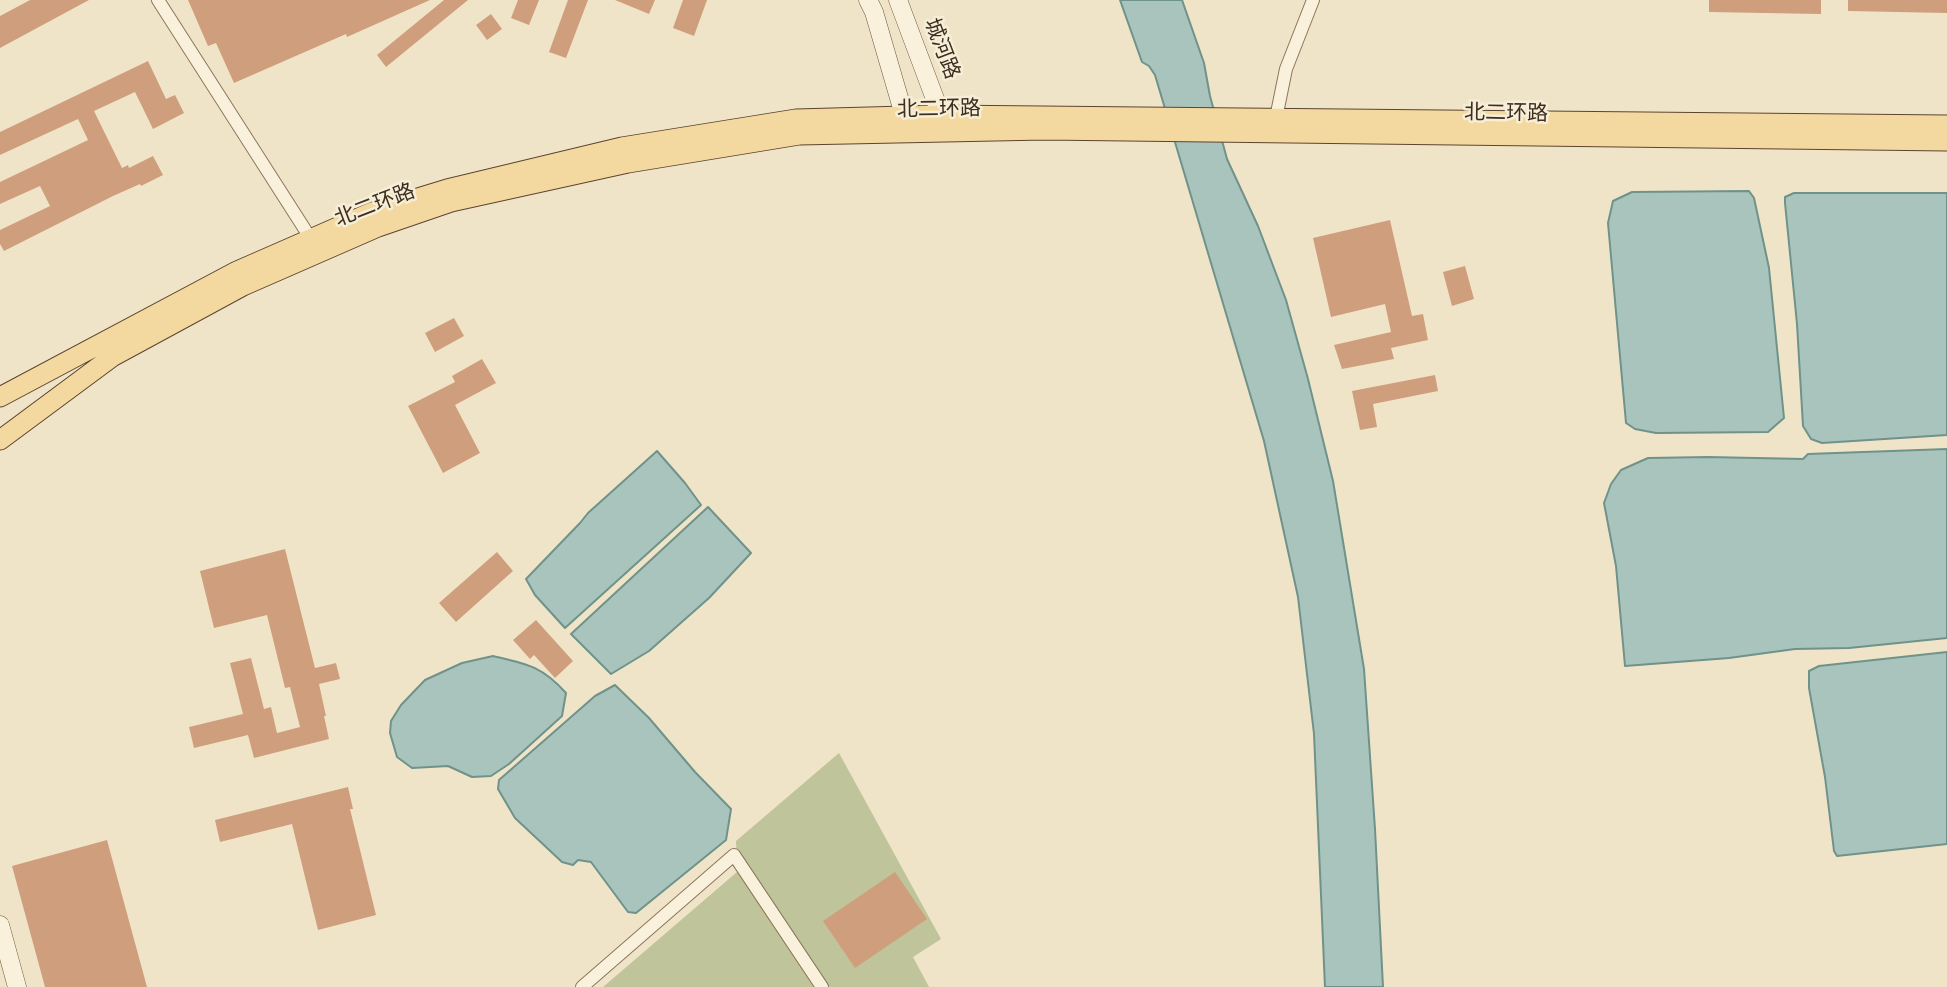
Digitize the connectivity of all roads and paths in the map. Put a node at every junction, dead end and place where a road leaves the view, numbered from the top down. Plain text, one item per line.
1 (158, 0) edge
2 (868, 0) edge
3 (898, 0) edge
4 (1313, 0) edge
5 (904, 115) junction
6 (941, 115) junction
7 (1276, 118) junction
8 (1151, 124) junction
9 (1947, 125) edge
10 (1250, 126) junction
11 (1947, 141) edge
12 (311, 239) junction
13 (0, 397) edge
14 (2, 442) edge
15 (0, 925) edge
16 (17, 987) edge
17 (582, 987) edge
18 (822, 987) edge

1 - 12 street
2 - 5 main road
3 - 6 main road, 城河路
4 - 7 street
5 - 6 main road, 北二环路
5 - 12 main road, 北二环路
6 - 8 main road, 北二环路
7 - 9 main road, 北二环路
7 - 10 main road, 北二环路
8 - 10 main road, 北二环路
8 - 14 main road, 北二环路
10 - 11 main road, 北二环路
12 - 13 main road, 北二环路
15 - 16 main road
17 - 18 street

